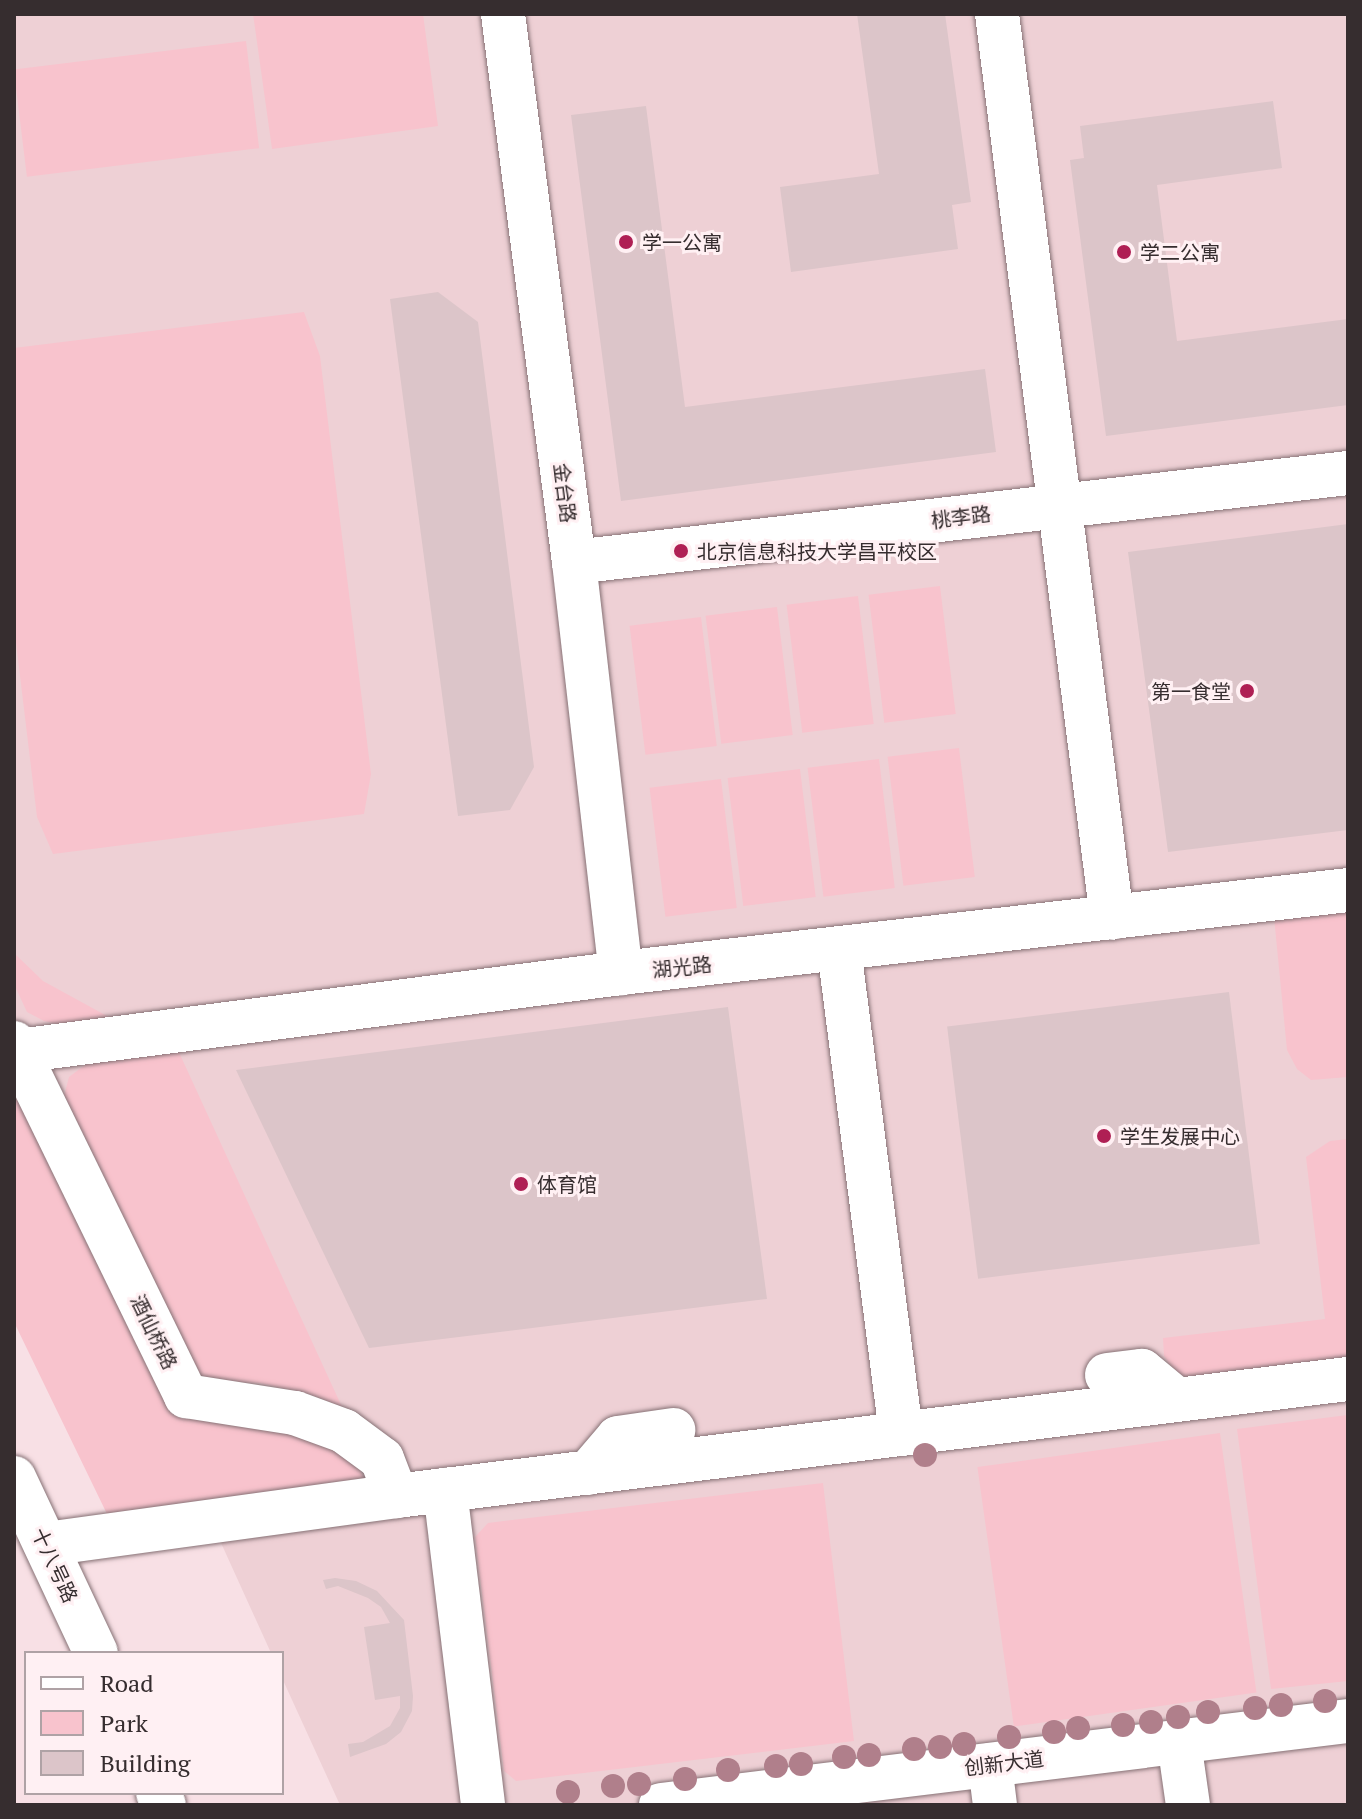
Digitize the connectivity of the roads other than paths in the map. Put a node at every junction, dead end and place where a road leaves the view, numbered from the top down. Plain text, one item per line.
1 (503, 14) edge
2 (997, 14) edge
3 (1348, 473) edge
4 (1062, 506) junction
5 (574, 562) junction
6 (1348, 890) edge
7 (1112, 918) junction
8 (839, 949) junction
9 (621, 973) junction
10 (16, 1047) edge
11 (1107, 1375) dead end
12 (1348, 1379) edge
13 (1177, 1400) junction
14 (673, 1430) dead end
15 (901, 1434) junction
16 (588, 1473) junction
17 (14, 1478) edge
18 (445, 1490) junction
19 (396, 1496) junction
20 (46, 1544) junction
21 (95, 1651) edge
22 (1348, 1721) edge
23 (1179, 1742) junction
24 (992, 1785) edge
25 (892, 1791) edge
26 (678, 1804) edge
27 (483, 1805) edge
28 (1188, 1805) edge

1 - 5 street, 金台路
2 - 4 street
3 - 4 street, 桃李路
4 - 5 street, 桃李路
4 - 7 street
5 - 9 street, 金台路
6 - 7 street, 湖光路
7 - 8 street, 湖光路
8 - 9 street, 湖光路
8 - 15 street
9 - 10 street, 湖光路
10 - 19 street, 酒仙桥路
11 - 13 street
12 - 13 street
13 - 15 street
14 - 16 street
15 - 16 street
16 - 18 street
17 - 20 street, 十八号路
18 - 19 street
18 - 27 street
19 - 20 street
20 - 21 street, 十八号路
22 - 23 street, 创新大道
23 - 24 street, 创新大道
23 - 28 street
24 - 25 street, 创新大道
25 - 26 street, 创新大道

